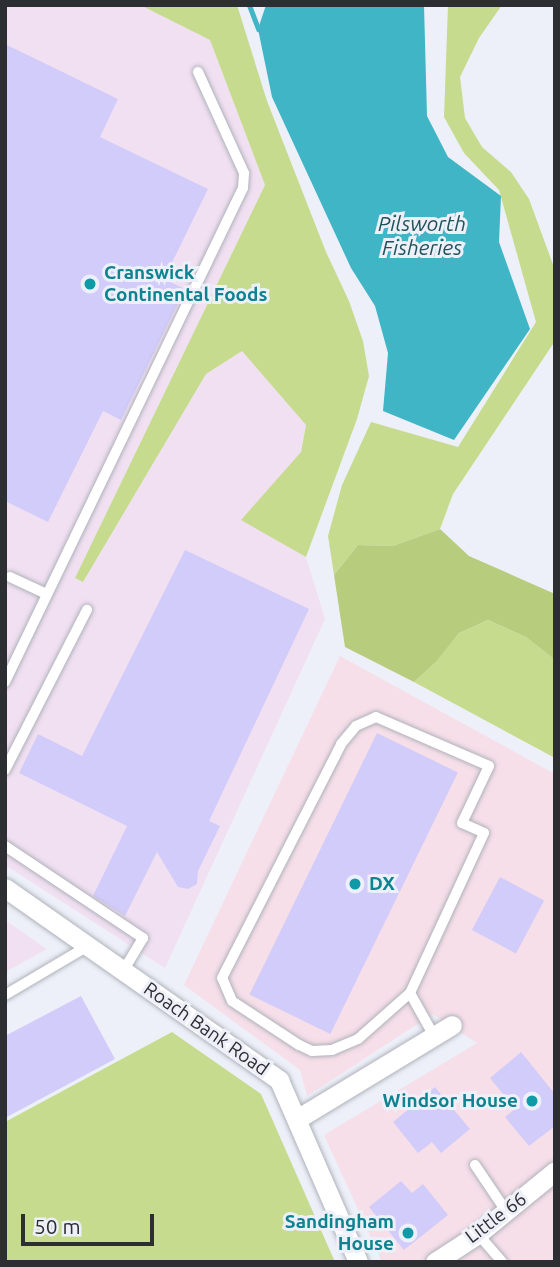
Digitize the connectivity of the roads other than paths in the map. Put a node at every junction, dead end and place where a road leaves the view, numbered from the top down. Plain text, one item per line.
1 (198, 72) dead end
2 (10, 577) dead end
3 (46, 594) junction
4 (87, 610) dead end
5 (5, 682) edge
6 (5, 770) edge
7 (5, 846) edge
8 (5, 888) edge
9 (88, 946) junction
10 (123, 971) junction
11 (411, 993) junction
12 (5, 995) edge
13 (452, 1025) dead end
14 (434, 1036) junction
15 (297, 1119) junction
16 (475, 1165) dead end
17 (555, 1171) edge
18 (506, 1211) junction
19 (478, 1234) junction
20 (358, 1262) edge
21 (435, 1262) edge
22 (502, 1262) edge

1 - 3 lane
2 - 3 lane
3 - 5 lane
4 - 6 lane
7 - 10 lane
8 - 9 street, Roach Bank Road
9 - 10 street, Roach Bank Road
9 - 12 lane
10 - 15 street, Roach Bank Road
11 - 11 lane
11 - 14 lane
13 - 14 street
14 - 15 street
15 - 20 street, Roach Bank Road
16 - 18 lane
17 - 18 street, Little 66
18 - 19 street, Little 66
19 - 21 street, Little 66
19 - 22 lane

